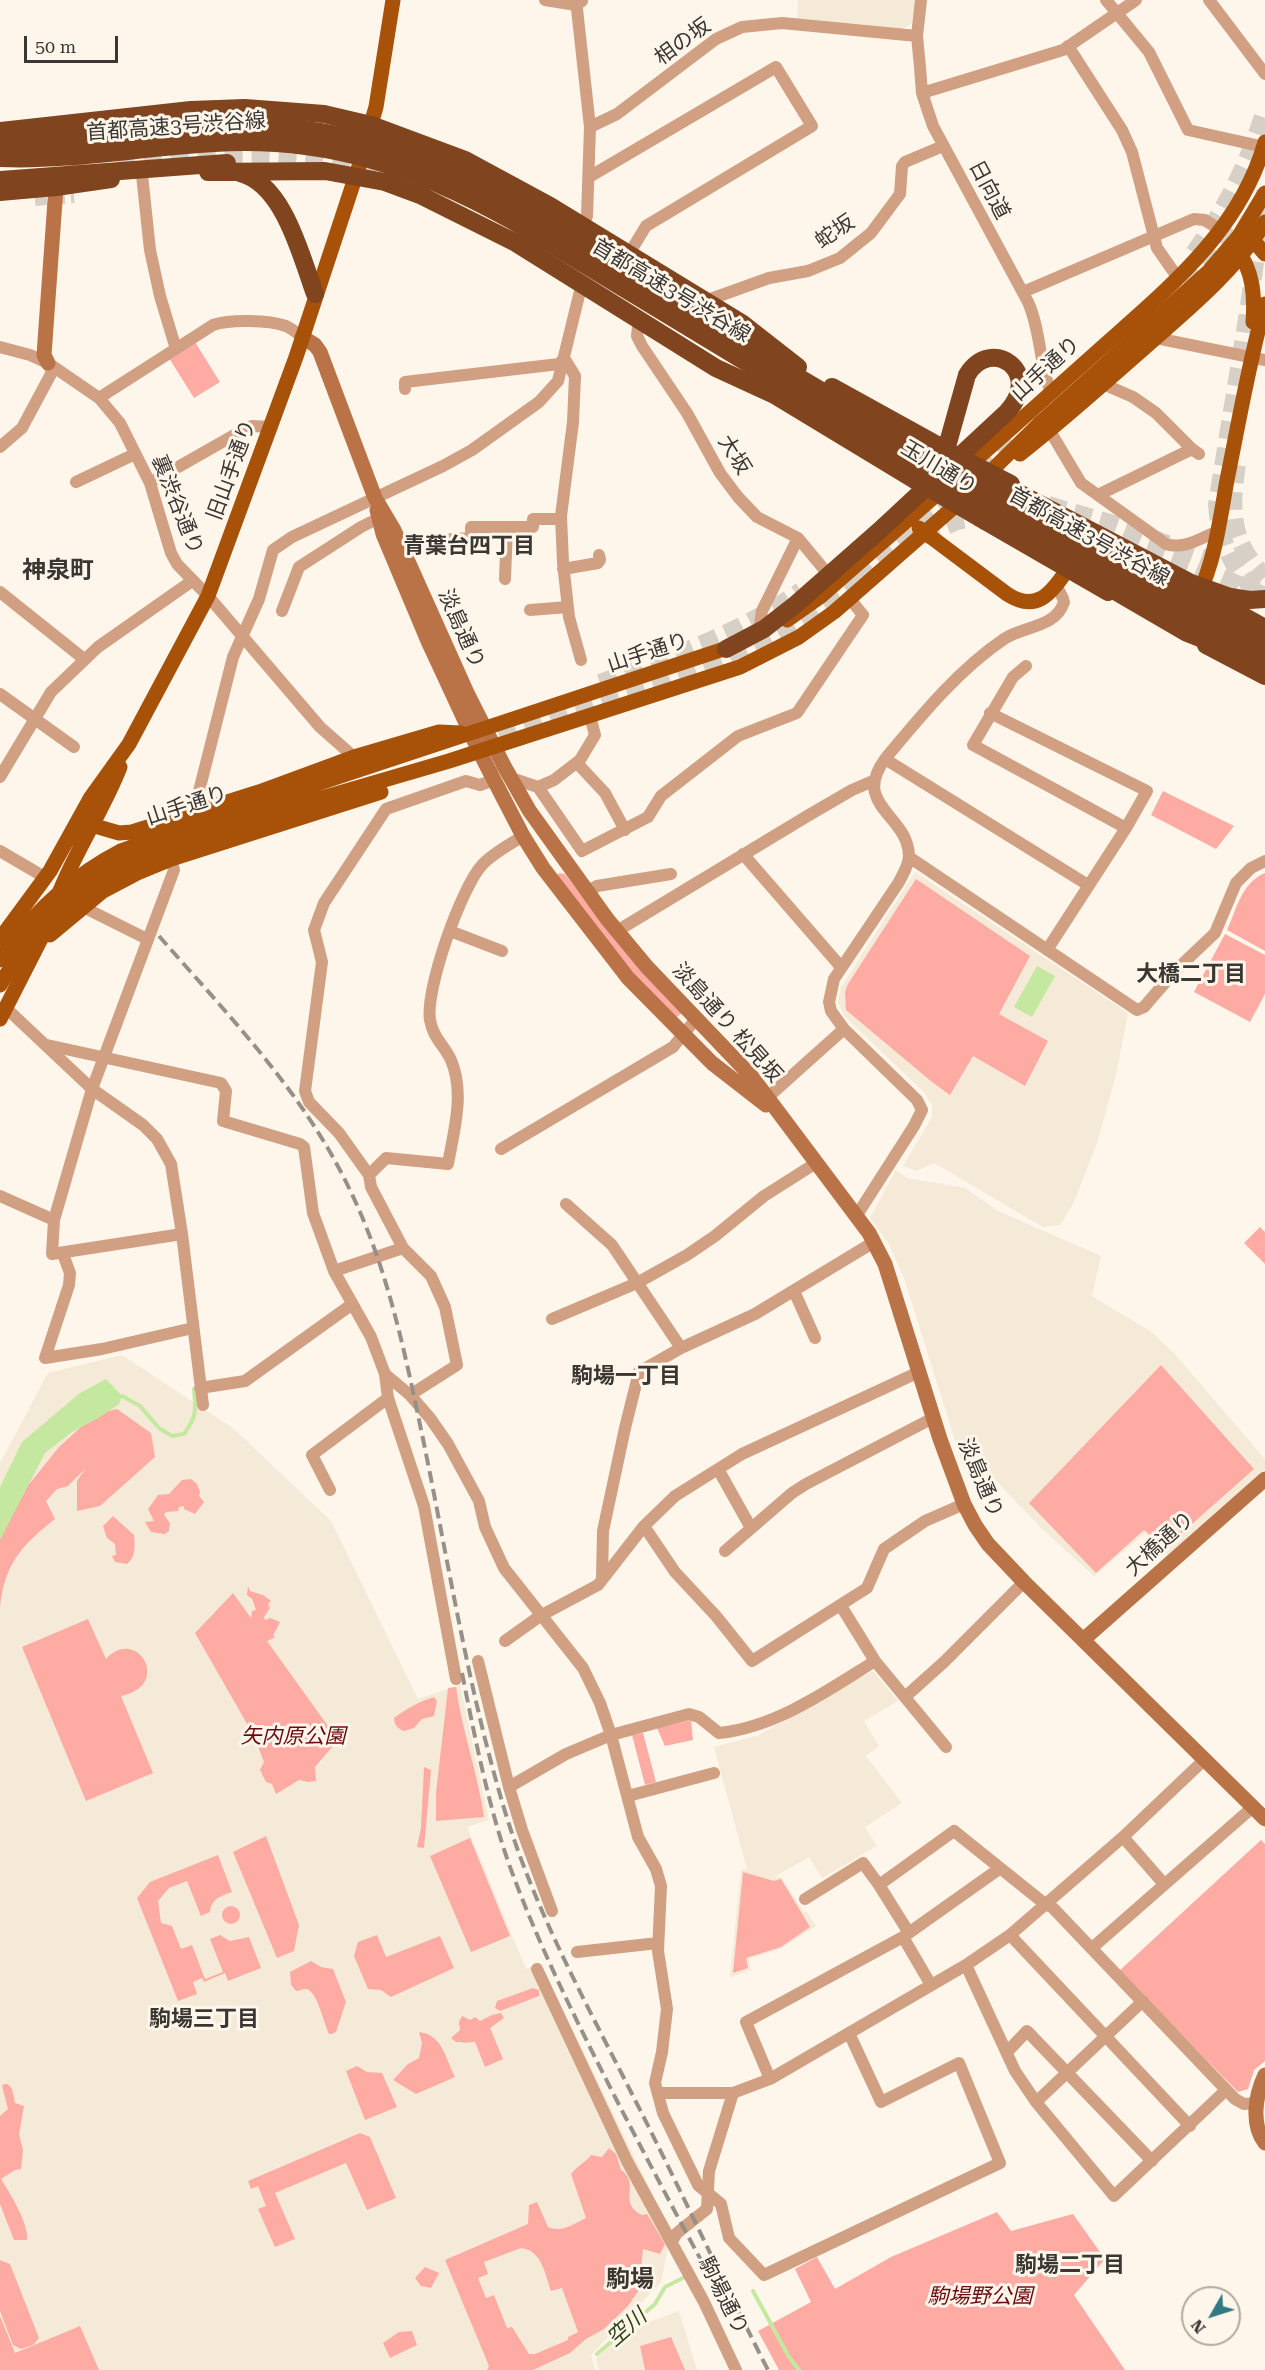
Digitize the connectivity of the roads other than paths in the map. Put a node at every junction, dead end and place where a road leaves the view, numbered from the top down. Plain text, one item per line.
1 (393, 0) edge
2 (545, 0) edge
3 (921, 0) edge
4 (1106, 0) edge
5 (1136, 0) edge
6 (1209, 0) edge
7 (578, 2) edge
8 (1118, 13) junction
9 (918, 36) junction
10 (1068, 46) junction
11 (1265, 74) edge
12 (922, 93) junction
13 (371, 124) junction
14 (590, 127) junction
15 (0, 130) edge
16 (0, 141) edge
17 (1264, 145) edge
18 (943, 146) junction
19 (0, 158) edge
20 (228, 166) junction
21 (142, 175) junction
22 (356, 175) junction
23 (589, 177) junction
24 (0, 180) edge
25 (56, 187) junction
26 (0, 192) edge
27 (1265, 193) edge
28 (1265, 222) edge
29 (583, 227) junction
30 (1221, 230) junction
31 (1153, 236) junction
32 (1253, 240) junction
33 (628, 254) junction
34 (1265, 254) edge
35 (1242, 255) junction
36 (1178, 278) junction
37 (582, 283) junction
38 (1023, 292) junction
39 (315, 294) junction
40 (705, 301) junction
41 (1265, 304) edge
42 (639, 318) junction
43 (741, 332) dead end
44 (302, 337) junction
45 (1156, 338) junction
46 (0, 347) edge
47 (176, 349) junction
48 (564, 358) junction
49 (1258, 359) edge
50 (720, 362) dead end
51 (48, 363) junction
52 (798, 367) junction
53 (1103, 384) junction
54 (405, 389) dead end
55 (1051, 393) junction
56 (779, 397) junction
57 (99, 398) junction
58 (804, 398) junction
59 (270, 427) junction
60 (1045, 427) junction
61 (0, 447) edge
62 (920, 448) junction
63 (946, 450) junction
64 (135, 454) junction
65 (76, 482) dead end
66 (150, 483) junction
67 (1098, 495) junction
68 (375, 498) junction
69 (379, 518) junction
70 (561, 519) junction
71 (908, 521) junction
72 (507, 527) junction
73 (1218, 531) junction
74 (925, 533) junction
75 (798, 538) junction
76 (424, 541) dead end
77 (599, 555) dead end
78 (563, 569) junction
79 (1062, 577) junction
80 (505, 579) dead end
81 (832, 580) junction
82 (192, 581) junction
83 (0, 592) edge
84 (1200, 592) junction
85 (208, 596) junction
86 (850, 599) junction
87 (1265, 600) edge
88 (568, 607) junction
89 (282, 610) dead end
90 (530, 610) dead end
91 (1265, 628) edge
92 (759, 631) junction
93 (1180, 632) junction
94 (242, 636) junction
95 (1265, 643) edge
96 (726, 649) junction
97 (1265, 650) edge
98 (84, 659) junction
99 (581, 660) dead end
100 (1265, 661) edge
101 (1026, 666) dead end
102 (1265, 676) edge
103 (0, 694) edge
104 (990, 713) junction
105 (590, 716) junction
106 (35, 718) junction
107 (477, 731) junction
108 (129, 744) junction
109 (74, 747) dead end
110 (486, 749) junction
111 (354, 757) junction
112 (885, 759) junction
113 (449, 761) junction
114 (577, 763) junction
115 (0, 777) edge
116 (511, 778) junction
117 (494, 780) junction
118 (873, 781) junction
119 (538, 788) junction
120 (199, 812) junction
121 (93, 824) junction
122 (1126, 828) junction
123 (625, 830) junction
124 (523, 836) junction
125 (0, 851) edge
126 (743, 854) junction
127 (909, 856) junction
128 (125, 857) junction
129 (171, 859) junction
130 (1265, 861) edge
131 (48, 874) junction
132 (671, 874) dead end
133 (1088, 885) junction
134 (587, 892) junction
135 (83, 907) junction
136 (450, 931) junction
137 (617, 932) junction
138 (45, 934) junction
139 (0, 939) edge
140 (147, 939) junction
141 (1047, 950) junction
142 (502, 951) dead end
143 (0, 960) edge
144 (841, 967) junction
145 (0, 985) edge
146 (2, 1009) edge
147 (696, 1019) junction
148 (844, 1029) junction
149 (683, 1034) junction
150 (47, 1045) junction
151 (102, 1058) junction
152 (92, 1089) junction
153 (767, 1098) junction
154 (779, 1116) junction
155 (501, 1149) dead end
156 (816, 1163) junction
157 (369, 1175) junction
158 (0, 1196) edge
159 (566, 1204) dead end
160 (857, 1215) junction
161 (54, 1220) junction
162 (182, 1234) junction
163 (874, 1242) junction
164 (403, 1248) junction
165 (63, 1254) junction
166 (334, 1271) junction
167 (637, 1283) junction
168 (794, 1291) junction
169 (351, 1305) junction
170 (552, 1319) dead end
171 (193, 1328) junction
172 (815, 1338) dead end
173 (681, 1348) junction
174 (919, 1372) junction
175 (385, 1374) junction
176 (200, 1388) junction
177 (410, 1395) junction
178 (388, 1398) junction
179 (203, 1405) dead end
180 (933, 1418) junction
181 (718, 1469) junction
182 (1265, 1479) edge
183 (330, 1490) dead end
184 (964, 1504) junction
185 (644, 1526) junction
186 (752, 1528) junction
187 (725, 1551) dead end
188 (602, 1580) junction
189 (1024, 1582) junction
190 (841, 1606) junction
191 (540, 1616) junction
192 (1083, 1640) junction
193 (505, 1641) dead end
194 (478, 1661) dead end
195 (875, 1662) junction
196 (456, 1680) dead end
197 (905, 1697) junction
198 (611, 1735) junction
199 (946, 1747) dead end
200 (1204, 1760) junction
201 (714, 1773) dead end
202 (508, 1787) junction
203 (628, 1796) junction
204 (1253, 1807) junction
205 (1265, 1819) edge
206 (1123, 1837) junction
207 (999, 1869) junction
208 (1164, 1884) junction
209 (879, 1885) junction
210 (805, 1899) dead end
211 (1045, 1904) junction
212 (552, 1911) dead end
213 (906, 1935) junction
214 (1010, 1935) junction
215 (658, 1943) junction
216 (1092, 1948) junction
217 (577, 1952) dead end
218 (966, 1965) junction
219 (537, 1969) dead end
220 (931, 1985) junction
221 (1143, 2001) junction
222 (849, 2033) junction
223 (1105, 2036) junction
224 (1007, 2052) junction
225 (1068, 2074) junction
226 (1265, 2075) edge
227 (770, 2079) junction
228 (1226, 2090) junction
229 (658, 2093) junction
230 (733, 2094) junction
231 (1036, 2102) junction
232 (1256, 2103) junction
233 (1190, 2126) junction
234 (1265, 2144) edge
235 (1152, 2161) junction
236 (708, 2194) junction
237 (672, 2241) junction
238 (736, 2370) edge

1 - 13 main road
2 - 7 street
3 - 9 street, 日向道
4 - 8 street
5 - 8 street
6 - 11 street
7 - 14 street
8 - 10 street
8 - 17 street
9 - 12 street, 日向道
9 - 14 street, 相の坂
10 - 12 street
10 - 31 street
12 - 18 street, 日向道
13 - 15 highway
13 - 22 main road, 旧山手通り
13 - 29 highway
14 - 23 street
16 - 62 highway, 首都高速3号渋谷線, bridge
17 - 30 main road, 山手通り
18 - 38 street, 日向道
18 - 40 street, 蛇坂
19 - 58 highway, 首都高速3号渋谷線, bridge
20 - 21 highway
20 - 22 highway
20 - 24 highway, bridge
20 - 39 highway
21 - 25 highway
21 - 47 street
22 - 37 highway
22 - 39 main road, 旧山手通り
23 - 29 street
23 - 33 street
25 - 26 highway
25 - 51 main road
27 - 60 main road, bridge
28 - 32 main road
29 - 33 highway
30 - 31 street
30 - 32 main road
30 - 35 main road
30 - 36 main road, 山手通り
31 - 36 street
31 - 38 street
32 - 34 main road
32 - 35 main road
33 - 40 highway
35 - 45 main road
35 - 49 main road
36 - 55 main road, 山手通り
37 - 42 highway
37 - 48 street
38 - 55 street, 日向道
39 - 44 main road, 旧山手通り
40 - 52 highway
41 - 49 main road
42 - 56 highway
42 - 75 street, 大坂
43 - 52 highway, 玉川通り
44 - 47 street
44 - 59 main road, 旧山手通り
44 - 68 main road, 淡島通り
45 - 49 street
45 - 53 main road
46 - 51 street, 裏渋谷通り
47 - 57 street
48 - 54 street
48 - 68 street
48 - 70 street
49 - 73 main road
50 - 56 highway, 玉川通り
51 - 57 street, 裏渋谷通り
51 - 61 street
52 - 63 highway, 玉川通り
53 - 60 main road
53 - 67 street
55 - 71 main road, 山手通り
56 - 79 highway, 玉川通り, bridge
57 - 64 street, 裏渋谷通り
58 - 97 highway, bridge
58 - 100 highway, 首都高速3号渋谷線, bridge
59 - 66 street
59 - 85 main road, 旧山手通り
60 - 67 street
60 - 74 main road, 山手通り
62 - 87 highway, bridge
62 - 95 highway, 首都高速3号渋谷線, bridge
63 - 81 highway
63 - 84 highway, 玉川通り, bridge
64 - 65 street
64 - 66 street, 裏渋谷通り
66 - 82 street, 裏渋谷通り
67 - 73 street
68 - 69 main road, 淡島通り
68 - 94 street
68 - 107 main road, 淡島通り
69 - 89 street
69 - 107 main road, 淡島通り
70 - 72 street
70 - 78 street
71 - 74 main road
71 - 81 main road, 山手通り
72 - 76 street
72 - 80 street
73 - 84 main road
74 - 79 main road
74 - 86 main road, 山手通り
75 - 81 street, 大坂
75 - 92 street
77 - 78 street
78 - 88 street
79 - 93 highway, 玉川通り
79 - 112 street
81 - 92 highway
81 - 96 main road, 山手通り
82 - 85 street, 裏渋谷通り
82 - 98 street
83 - 98 street
84 - 91 highway, 玉川通り
84 - 93 main road
85 - 94 street, 裏渋谷通り
85 - 108 main road, 旧山手通り
86 - 105 main road, 山手通り
86 - 123 street
88 - 90 street
88 - 99 street
92 - 96 highway
93 - 102 highway, 玉川通り
94 - 111 street, 裏渋谷通り
94 - 120 street
96 - 107 main road, 山手通り
98 - 106 street
101 - 104 street
103 - 106 street
104 - 122 street
104 - 122 street
105 - 110 main road, 山手通り
105 - 114 street
106 - 109 street
106 - 115 street
107 - 110 main road, 淡島通り
107 - 111 main road
107 - 128 main road, 山手通り
108 - 121 main road, 旧山手通り
108 - 131 main road, 旧山手通り
110 - 113 main road, 山手通り
110 - 116 main road, 淡島通り 松見坂
110 - 117 main road, 淡島通り 松見坂
111 - 120 main road
112 - 118 street
112 - 133 street
113 - 128 main road, 山手通り
113 - 129 main road
114 - 119 street
114 - 123 street
116 - 119 street
116 - 134 main road, 淡島通り 松見坂
117 - 124 main road, 淡島通り 松見坂
117 - 157 street
118 - 126 street
118 - 127 street
119 - 123 street
120 - 121 main road
121 - 131 main road
121 - 138 main road
122 - 133 street
124 - 136 street
124 - 149 main road, 淡島通り 松見坂
125 - 131 street
126 - 137 street
126 - 144 street
127 - 141 street
127 - 144 street
128 - 143 main road, 山手通り, bridge
128 - 145 main road, 山手通り, bridge
129 - 135 main road
129 - 140 street
130 - 141 street
131 - 139 main road
132 - 134 street
133 - 141 street
134 - 137 main road, 淡島通り 松見坂
135 - 138 main road
135 - 140 street
136 - 142 street
136 - 157 street
137 - 147 main road, 淡島通り 松見坂
138 - 146 main road
140 - 151 street
144 - 148 street
146 - 150 street
147 - 149 street
147 - 153 main road, 淡島通り 松見坂
148 - 153 street
148 - 160 street
149 - 154 main road, 淡島通り 松見坂
149 - 155 street
150 - 151 street
150 - 152 street
151 - 152 street
151 - 166 street
152 - 161 street
152 - 162 street
153 - 154 main road, 淡島通り 松見坂
154 - 156 main road, 淡島通り
156 - 160 main road, 淡島通り
156 - 167 street
157 - 164 street
158 - 161 street
159 - 167 street
160 - 163 main road, 淡島通り
161 - 165 street
162 - 165 street
162 - 171 street
163 - 168 street
163 - 174 main road, 淡島通り
164 - 166 street
164 - 177 street
165 - 171 street
166 - 169 street
167 - 170 street
167 - 173 street
168 - 172 street
168 - 173 street
169 - 175 street
169 - 176 street
171 - 176 street
173 - 188 street
174 - 180 main road, 淡島通り
174 - 181 street
175 - 177 street
175 - 178 street
176 - 179 street
177 - 191 street
178 - 183 street
178 - 196 street
180 - 184 main road, 淡島通り
180 - 186 street
181 - 185 street
181 - 186 street
182 - 192 main road, 大橋通り
184 - 189 main road, 淡島通り
184 - 190 street
185 - 188 street
185 - 190 street
186 - 187 street
188 - 191 street
189 - 192 main road, 淡島通り
189 - 197 street
190 - 195 street
191 - 193 street
191 - 198 street
192 - 200 main road, 淡島通り
194 - 202 street
195 - 197 street
195 - 198 street
197 - 199 street
198 - 202 street
198 - 203 street
200 - 204 main road, 淡島通り
200 - 206 street
201 - 203 street
202 - 212 street
203 - 215 street
204 - 205 main road, 淡島通り
204 - 208 street
206 - 208 street
206 - 211 street
207 - 209 street
207 - 211 street
207 - 213 street
208 - 216 street
209 - 210 street
209 - 213 street
211 - 214 street
211 - 216 street
213 - 220 street
213 - 227 street
214 - 218 street
214 - 223 street
215 - 217 street
215 - 229 street
216 - 221 street
218 - 220 street
218 - 224 street
219 - 237 street, 駒場通り
220 - 222 street
221 - 223 street
221 - 228 street
222 - 227 street
222 - 236 street
223 - 225 street
223 - 233 street
224 - 225 street
224 - 231 street
225 - 231 street
225 - 235 street
226 - 232 main road
227 - 230 street
228 - 232 street
228 - 233 street
229 - 230 street
229 - 236 street
230 - 236 street
231 - 235 street
232 - 234 main road
233 - 235 street
236 - 237 street
237 - 238 street, 駒場通り

